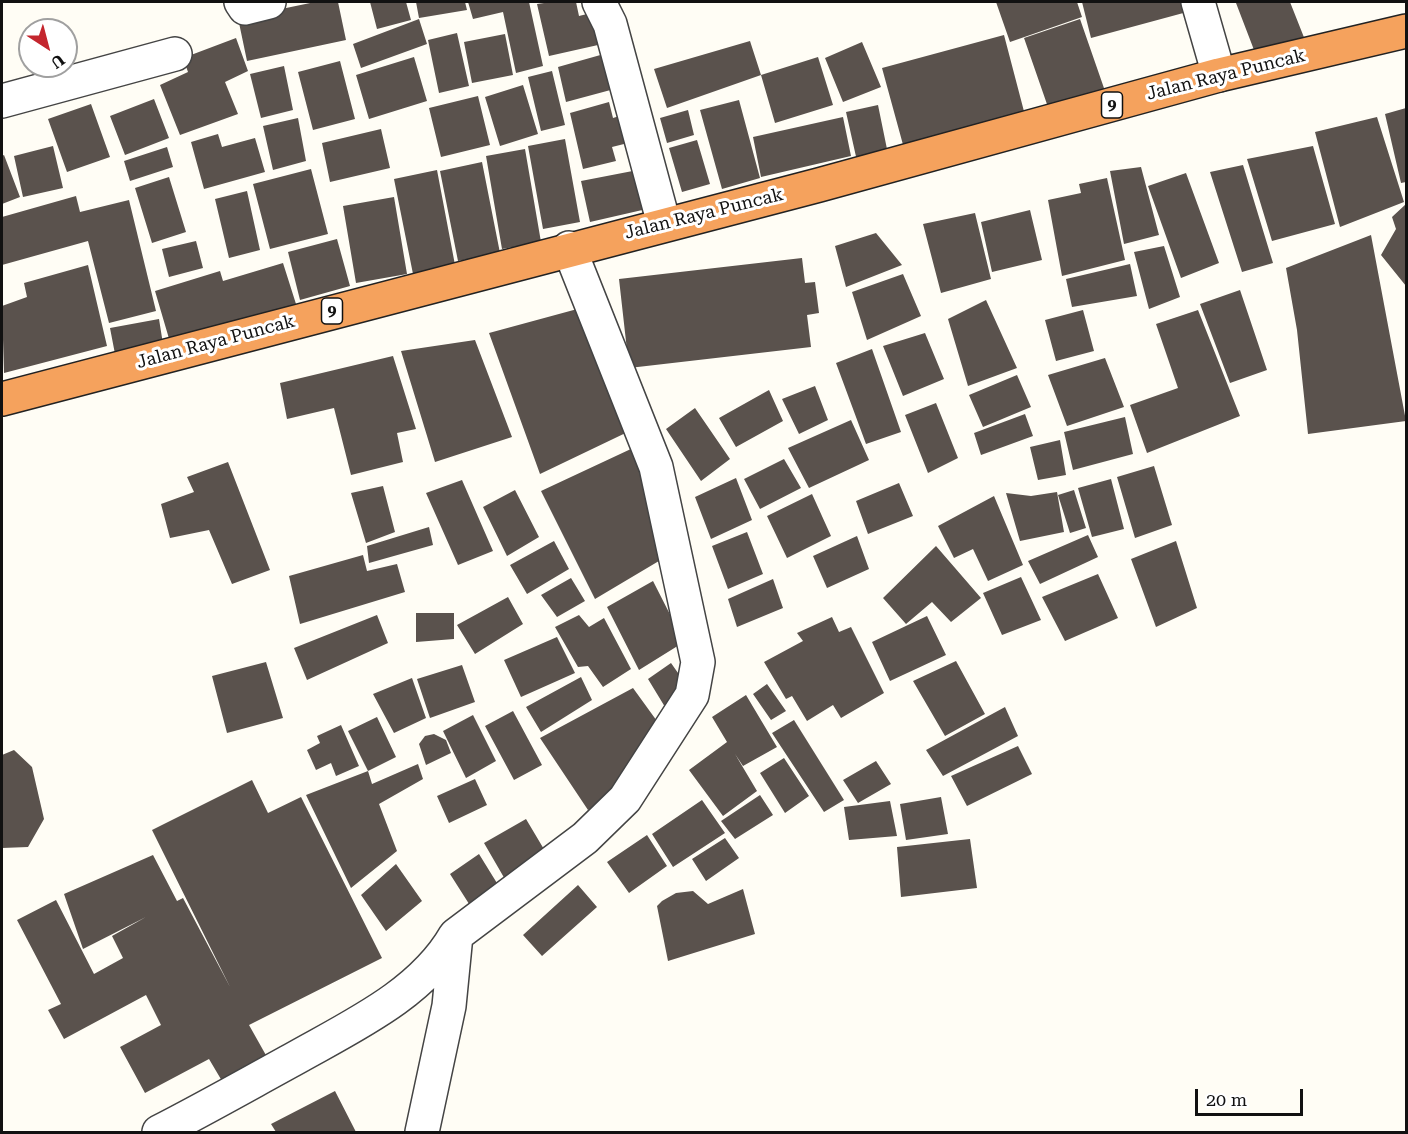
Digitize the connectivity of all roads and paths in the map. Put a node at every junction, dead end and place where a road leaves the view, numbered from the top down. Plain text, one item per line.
1 (240, 2) edge
2 (269, 2) edge
3 (599, 2) edge
4 (1198, 2) edge
5 (1407, 31) edge
6 (175, 54) dead end
7 (1219, 75) junction
8 (2, 101) edge
9 (664, 224) junction
10 (569, 248) junction
11 (2, 399) edge
12 (456, 935) junction
13 (159, 1132) edge
14 (422, 1132) edge

1 - 2 street
3 - 9 street
4 - 7 street
5 - 7 highway, Jalan Raya Puncak / 9
6 - 8 street
7 - 9 highway, Jalan Raya Puncak / 9
9 - 10 highway, Jalan Raya Puncak / 9
10 - 11 highway, Jalan Raya Puncak / 9
10 - 12 street
12 - 13 street
12 - 14 street

